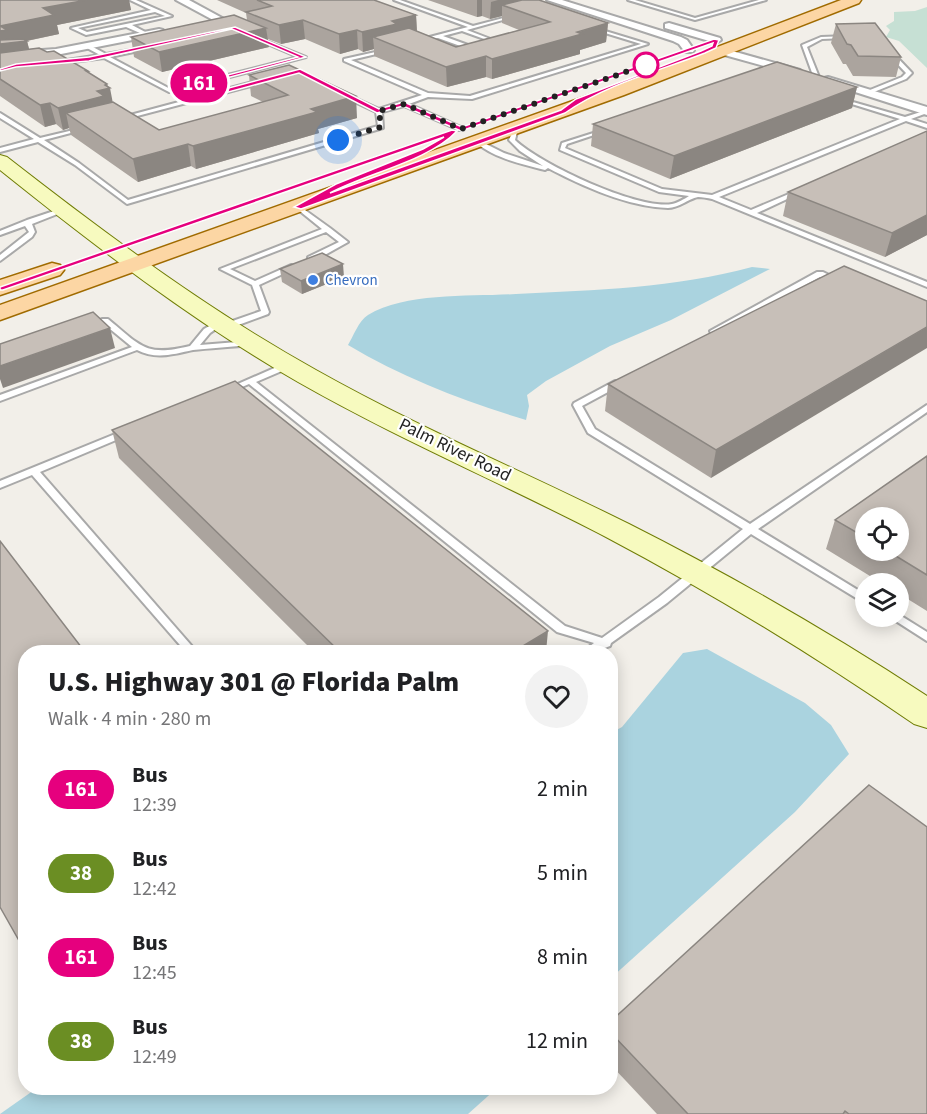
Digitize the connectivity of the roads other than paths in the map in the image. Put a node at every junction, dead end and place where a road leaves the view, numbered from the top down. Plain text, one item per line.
1 (132, 0) edge
2 (181, 0) edge
3 (396, 0) edge
4 (577, 0) edge
5 (583, 0) edge
6 (630, 0) edge
7 (764, 0) edge
8 (850, 1) edge
9 (553, 3) edge
10 (564, 3) junction
11 (815, 3) edge
12 (156, 10) junction
13 (522, 15) edge
14 (115, 19) junction
15 (198, 24) edge
16 (128, 25) junction
17 (473, 27) junction
18 (591, 27) edge
19 (167, 30) edge
20 (462, 30) junction
21 (147, 35) junction
22 (253, 36) edge
23 (439, 36) junction
24 (853, 37) edge
25 (750, 42) junction
26 (408, 44) edge
27 (882, 45) edge
28 (151, 46) edge
29 (721, 46) junction
30 (90, 47) junction
31 (398, 47) edge
32 (689, 50) junction
33 (0, 56) edge
34 (105, 56) junction
35 (46, 63) edge
36 (809, 75) junction
37 (605, 79) junction
38 (266, 80) edge
39 (171, 91) dead end
40 (338, 92) edge
41 (867, 93) junction
42 (210, 95) junction
43 (427, 95) junction
44 (839, 98) edge
45 (404, 104) junction
46 (379, 111) junction
47 (927, 111) edge
48 (0, 115) edge
49 (906, 119) junction
50 (113, 121) edge
51 (91, 126) edge
52 (927, 126) edge
53 (608, 128) edge
54 (516, 129) junction
55 (458, 130) junction
56 (37, 140) junction
57 (478, 142) junction
58 (0, 150) edge
59 (376, 158) dead end
60 (0, 160) edge
61 (554, 170) junction
62 (802, 190) edge
63 (696, 196) junction
64 (713, 197) junction
65 (298, 207) junction
66 (63, 210) junction
67 (750, 213) junction
68 (28, 223) junction
69 (328, 229) junction
70 (0, 233) edge
71 (19, 233) dead end
72 (126, 252) junction
73 (0, 260) edge
74 (842, 283) edge
75 (255, 284) junction
76 (927, 285) edge
77 (0, 288) edge
78 (0, 313) edge
79 (224, 324) junction
80 (84, 328) edge
81 (709, 334) edge
82 (252, 342) junction
83 (138, 347) junction
84 (193, 348) junction
85 (288, 365) junction
86 (628, 378) edge
87 (250, 381) junction
88 (217, 394) edge
89 (0, 398) edge
90 (927, 408) edge
91 (131, 430) edge
92 (34, 471) junction
93 (0, 485) edge
94 (749, 530) junction
95 (696, 572) junction
96 (855, 593) edge
97 (909, 626) edge
98 (927, 637) edge
99 (606, 642) junction
100 (186, 645) edge
101 (601, 645) edge
102 (927, 714) edge

1 - 12 lane
2 - 15 street
3 - 17 lane
4 - 10 street
5 - 29 street
6 - 7 lane
8 - 25 main road
9 - 10 street
10 - 32 street
11 - 29 main road
12 - 14 lane
12 - 16 lane
13 - 17 lane
14 - 16 lane
14 - 16 lane
16 - 21 lane
17 - 20 lane
18 - 43 lane
19 - 21 street
20 - 23 lane
20 - 23 lane
21 - 30 street
22 - 42 lane
23 - 26 lane
24 - 36 lane
25 - 29 main road
25 - 36 street
27 - 41 lane
28 - 34 lane
29 - 32 main road
29 - 36 street
29 - 54 main road
30 - 33 street
30 - 34 lane
31 - 43 lane
32 - 37 main road
34 - 35 lane
34 - 39 lane
36 - 41 street
37 - 55 main road
37 - 57 main road
38 - 42 lane
40 - 46 lane
41 - 47 street
42 - 50 lane
43 - 45 lane
44 - 49 lane
45 - 46 lane
45 - 55 lane
46 - 56 lane
47 - 49 lane
48 - 56 lane
49 - 52 lane
49 - 64 lane
51 - 56 lane
53 - 63 lane
54 - 57 main road
54 - 61 lane
55 - 59 main road
55 - 65 main road
56 - 58 lane
57 - 61 lane
57 - 65 main road
60 - 66 street, Palm River Road
61 - 63 lane
62 - 67 lane
63 - 64 lane
64 - 67 lane
65 - 69 lane
65 - 72 main road
66 - 68 lane
66 - 72 street, Palm River Road
67 - 76 lane
68 - 70 lane
68 - 71 lane
68 - 73 lane
69 - 75 lane
69 - 75 lane
72 - 77 main road
72 - 78 main road
72 - 79 street, Palm River Road
74 - 81 lane
75 - 79 lane
79 - 82 street, Palm River Road
79 - 84 lane
80 - 83 lane
82 - 84 lane
82 - 85 street, Palm River Road
83 - 84 lane
83 - 89 lane
85 - 87 lane
85 - 95 street, Palm River Road
86 - 94 lane
87 - 88 lane
87 - 99 lane
90 - 94 lane
91 - 92 lane
92 - 93 lane
92 - 100 lane
94 - 95 lane
94 - 96 lane
95 - 99 lane
95 - 102 street, Palm River Road
97 - 98 lane
99 - 101 lane

